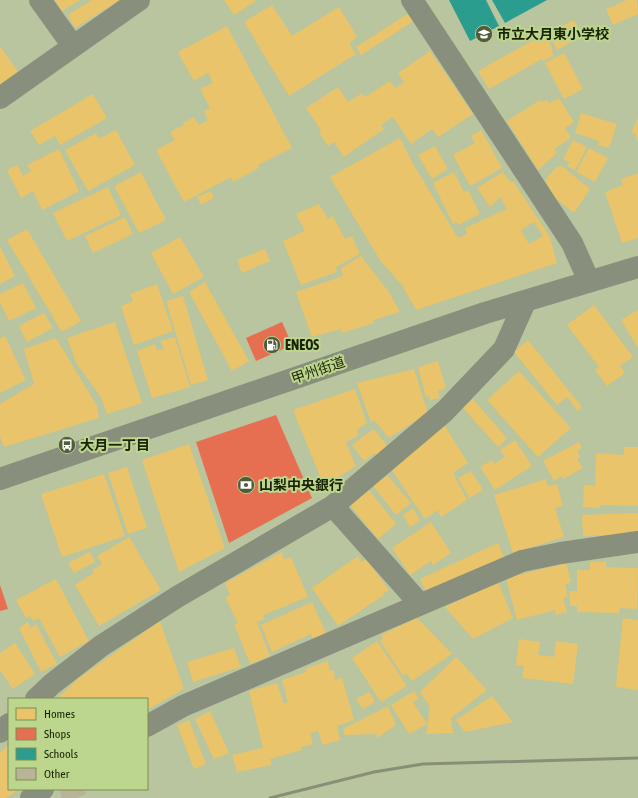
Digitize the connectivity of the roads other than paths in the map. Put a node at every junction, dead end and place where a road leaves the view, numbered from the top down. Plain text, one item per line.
1 (40, 0) edge
2 (139, 0) edge
3 (412, 0) edge
4 (73, 46) junction
5 (0, 98) edge
6 (638, 267) edge
7 (589, 281) junction
8 (525, 302) junction
9 (0, 479) edge
10 (333, 506) junction
11 (638, 542) edge
12 (420, 604) junction
13 (37, 698) edge
14 (8, 725) edge
15 (148, 725) edge
16 (0, 732) edge
17 (42, 790) edge
18 (31, 798) edge

1 - 4 street
2 - 4 street
3 - 7 street
4 - 5 street
6 - 7 street, 甲州街道
7 - 8 street, 甲州街道
8 - 9 street, 甲州街道
8 - 10 street
10 - 12 street
10 - 13 street
11 - 12 street
12 - 15 street
14 - 16 street
17 - 18 street

